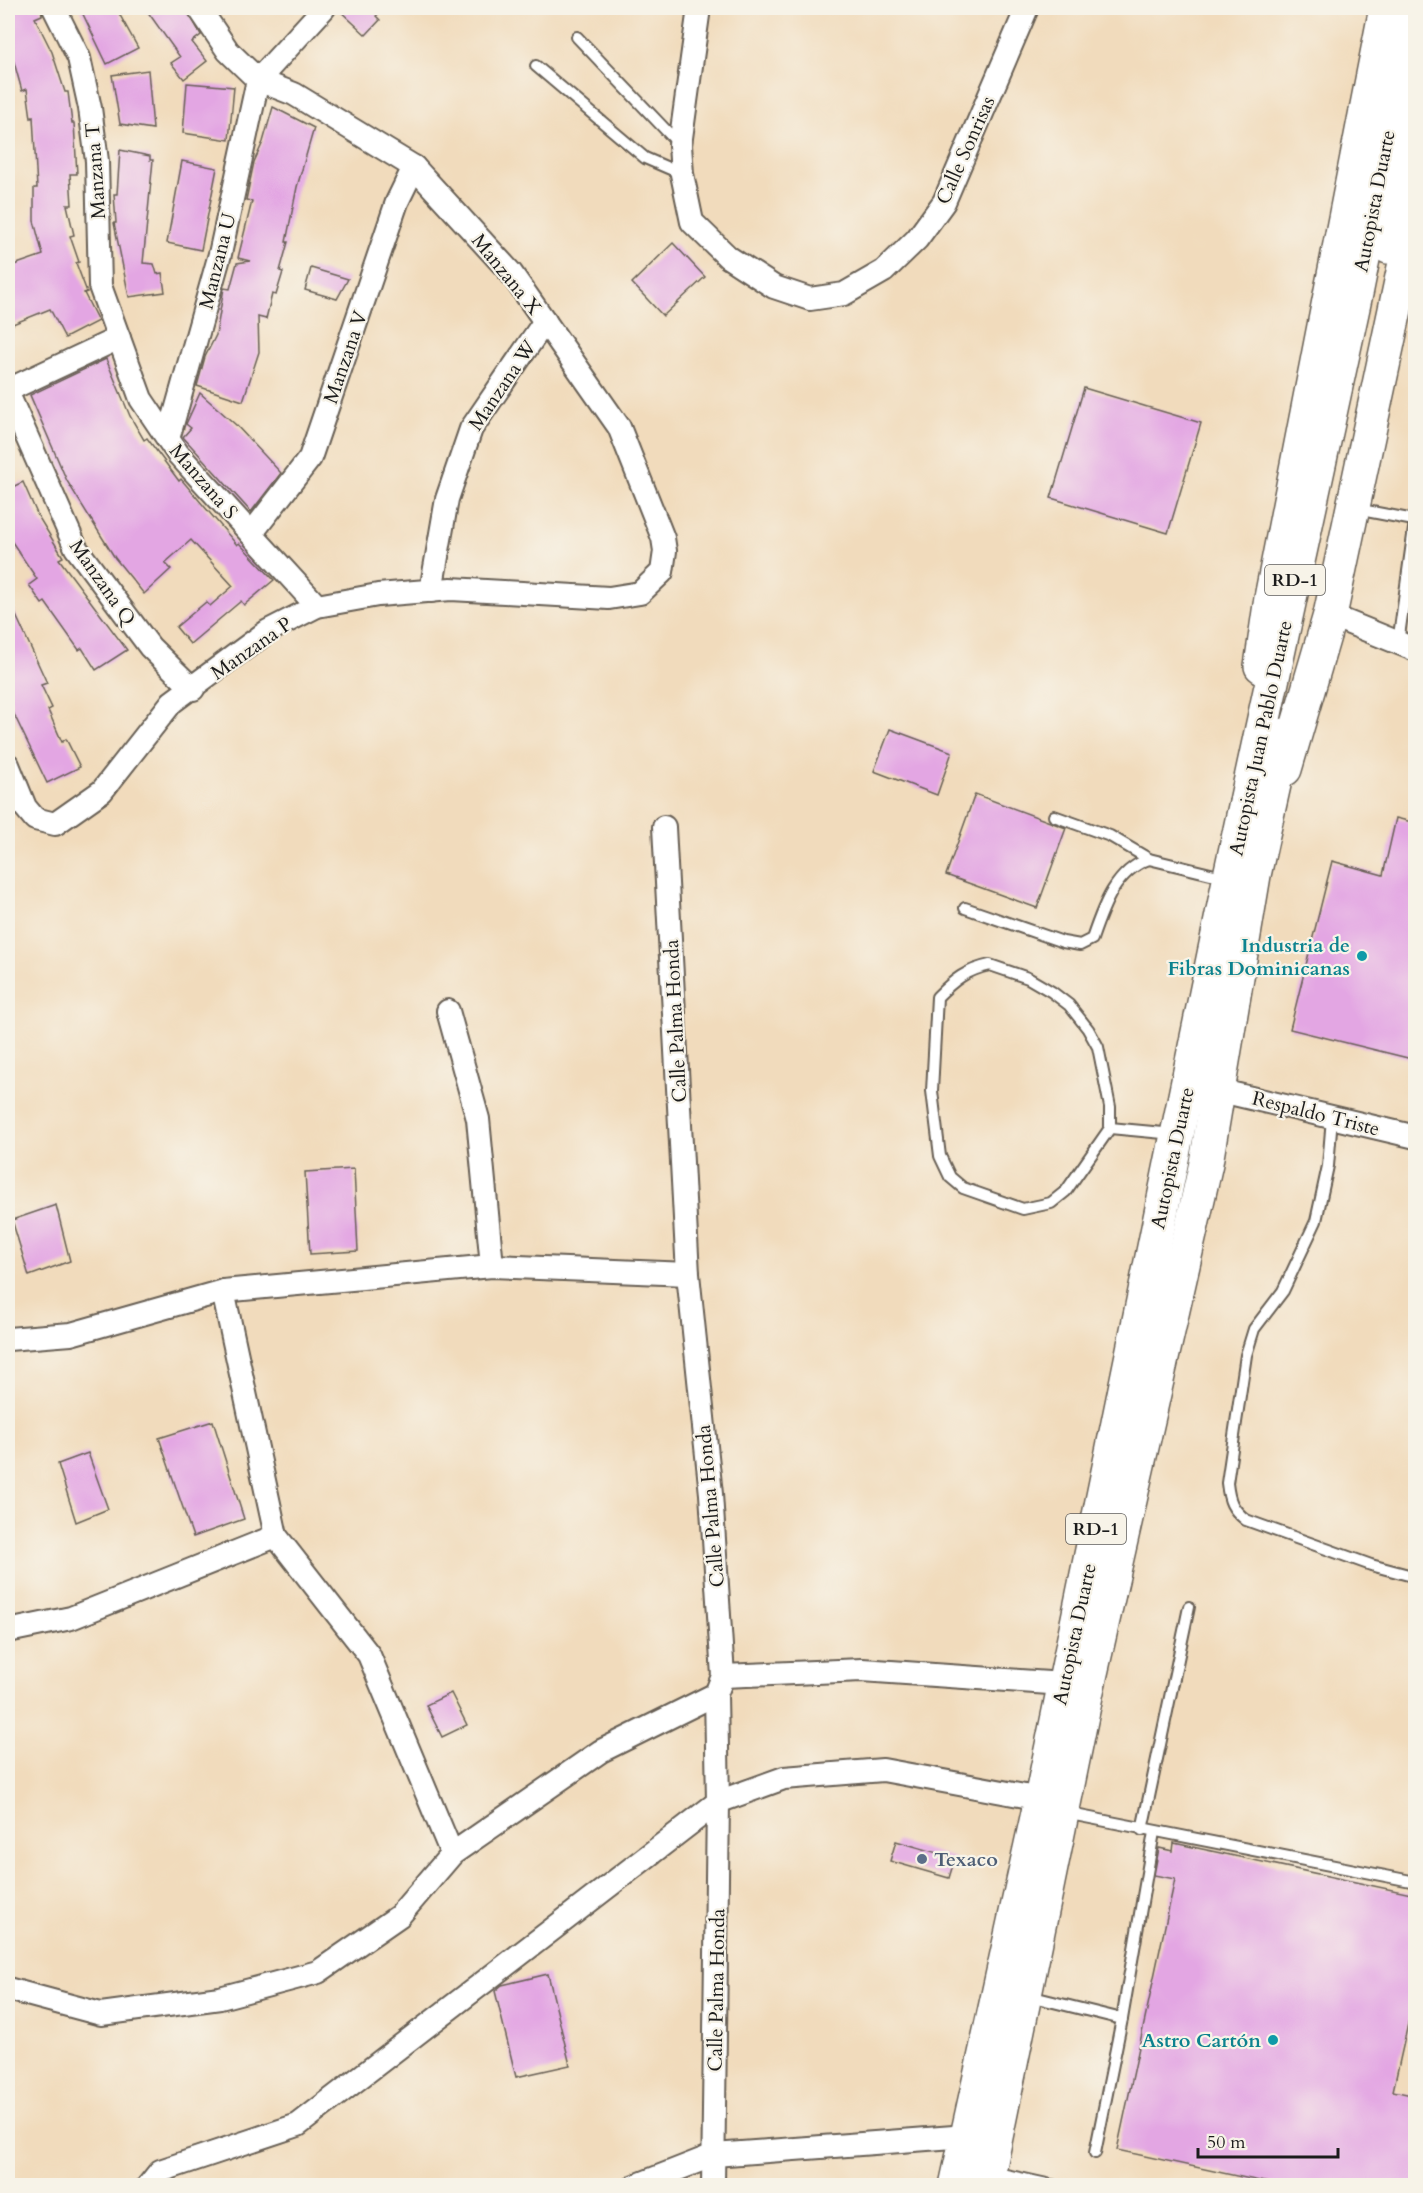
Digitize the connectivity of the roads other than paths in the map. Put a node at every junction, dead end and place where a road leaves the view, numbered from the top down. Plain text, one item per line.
1 (54, 8) edge
2 (199, 8) edge
3 (324, 8) edge
4 (699, 8) edge
5 (1027, 8) edge
6 (1386, 8) edge
7 (1413, 8) edge
8 (577, 38) dead end
9 (536, 66) dead end
10 (258, 80) junction
11 (1416, 117) edge
12 (680, 145) junction
13 (414, 167) junction
14 (682, 174) junction
15 (1416, 211) edge
16 (1409, 268) edge
17 (1367, 293) junction
18 (545, 321) junction
19 (119, 339) junction
20 (8, 392) edge
21 (168, 439) junction
22 (1352, 508) junction
23 (1415, 517) edge
24 (251, 534) junction
25 (665, 551) joint
26 (431, 591) junction
27 (316, 606) junction
28 (1330, 615) junction
29 (1407, 646) edge
30 (193, 689) junction
31 (8, 765) edge
32 (1054, 816) dead end
33 (664, 827) dead end
34 (1149, 859) junction
35 (1239, 875) junction
36 (964, 908) dead end
37 (448, 1011) dead end
38 (1217, 1090) junction
39 (1332, 1118) junction
40 (1110, 1128) junction
41 (1177, 1134) junction
42 (1416, 1137) edge
43 (492, 1266) junction
44 (688, 1274) junction
45 (223, 1291) junction
46 (8, 1339) edge
47 (276, 1536) junction
48 (1416, 1577) edge
49 (1189, 1607) dead end
50 (8, 1631) edge
51 (1064, 1684) junction
52 (720, 1685) junction
53 (718, 1802) junction
54 (1051, 1806) junction
55 (1142, 1830) junction
56 (1154, 1832) junction
57 (452, 1854) junction
58 (1416, 1882) edge
59 (8, 1989) edge
60 (1023, 1994) junction
61 (1122, 2019) junction
62 (967, 2136) junction
63 (1095, 2153) dead end
64 (714, 2155) junction
65 (988, 2178) edge
66 (148, 2186) edge
67 (635, 2186) edge
68 (713, 2186) edge
69 (957, 2186) edge
70 (1056, 2186) edge

1 - 19 street, Manzana T
2 - 10 street
3 - 10 street
4 - 12 street, Calle Sonrisas
5 - 14 street, Calle Sonrisas
6 - 35 main road
7 - 17 main road, Autopista Duarte / RD-1
8 - 12 lane
9 - 14 lane
10 - 13 street, Manzana X
10 - 21 street, Manzana U
11 - 17 main road, Autopista Duarte / RD-1
12 - 14 street, Calle Sonrisas
13 - 18 street, Manzana X
13 - 24 street, Manzana V
15 - 16 main road
16 - 22 main road
17 - 35 main road, Autopista Juan Pablo Duarte / RD-1
18 - 25 street, Manzana X
18 - 26 street, Manzana W
19 - 20 street
19 - 21 street, Manzana S
20 - 30 street, Manzana Q
21 - 24 street, Manzana S
22 - 23 lane
22 - 28 main road
23 - 29 lane
24 - 27 street, Manzana S
25 - 26 street, Manzana P
26 - 27 street, Manzana P
27 - 30 street, Manzana P
28 - 29 street
28 - 35 main road
30 - 31 street, Manzana P
32 - 34 lane
33 - 44 street, Calle Palma Honda
34 - 35 lane
34 - 36 lane
35 - 38 main road, Autopista Duarte / RD-1
35 - 41 main road, Autopista Duarte / RD-1
37 - 43 street
38 - 39 street, Respaldo Triste
38 - 54 main road, Autopista Duarte / RD-1
39 - 42 street, Respaldo Triste
39 - 48 lane
40 - 40 lane
40 - 41 lane
41 - 51 main road, Autopista Duarte / RD-1
43 - 44 street
43 - 45 street
44 - 52 street, Calle Palma Honda
45 - 46 street
45 - 47 street
47 - 50 street
47 - 57 street
49 - 55 lane
51 - 52 street
51 - 54 main road, Autopista Duarte / RD-1
52 - 53 street, Calle Palma Honda
52 - 57 street
53 - 54 street
53 - 64 street, Calle Palma Honda
53 - 66 street
54 - 55 lane
54 - 60 main road, Autopista Duarte / RD-1
54 - 62 main road, Autopista Duarte / RD-1
55 - 56 lane
56 - 58 lane
56 - 61 lane
57 - 59 street
60 - 61 lane
60 - 65 main road, Autopista Duarte / RD-1
61 - 63 lane
62 - 64 street
62 - 69 main road, Autopista Duarte / RD-1
64 - 67 street
64 - 68 street, Calle Palma Honda
65 - 70 lane

